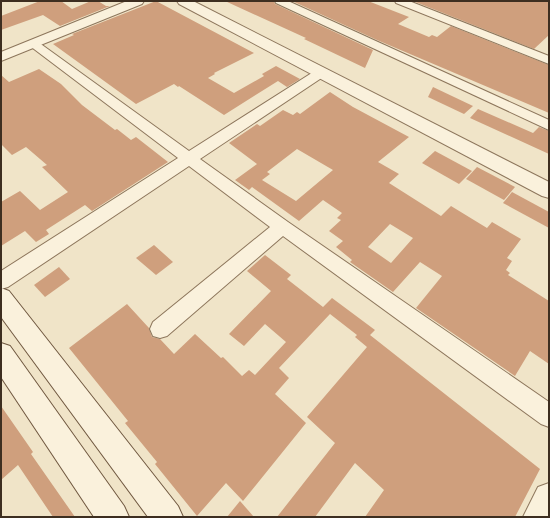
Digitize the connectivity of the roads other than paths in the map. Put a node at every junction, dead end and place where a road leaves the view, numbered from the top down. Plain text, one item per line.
1 (138, 1) edge
2 (184, 1) edge
3 (204, 1) edge
4 (280, 1) edge
5 (400, 1) edge
6 (34, 44) junction
7 (1, 57) edge
8 (549, 60) edge
9 (322, 72) junction
10 (549, 125) edge
11 (190, 159) junction
12 (549, 175) edge
13 (549, 191) edge
14 (282, 227) junction
15 (1, 281) edge
16 (1, 298) edge
17 (160, 328) dead end
18 (1, 355) edge
19 (549, 416) edge
20 (549, 498) edge
21 (113, 517) edge
22 (167, 517) edge
23 (539, 517) edge

1 - 6 street
2 - 9 street
3 - 12 street
4 - 10 street
5 - 8 street
6 - 7 street
6 - 11 street
9 - 11 street
9 - 13 street
11 - 14 street
11 - 15 street
14 - 17 street
14 - 19 street
16 - 22 street
18 - 21 street
20 - 23 street

